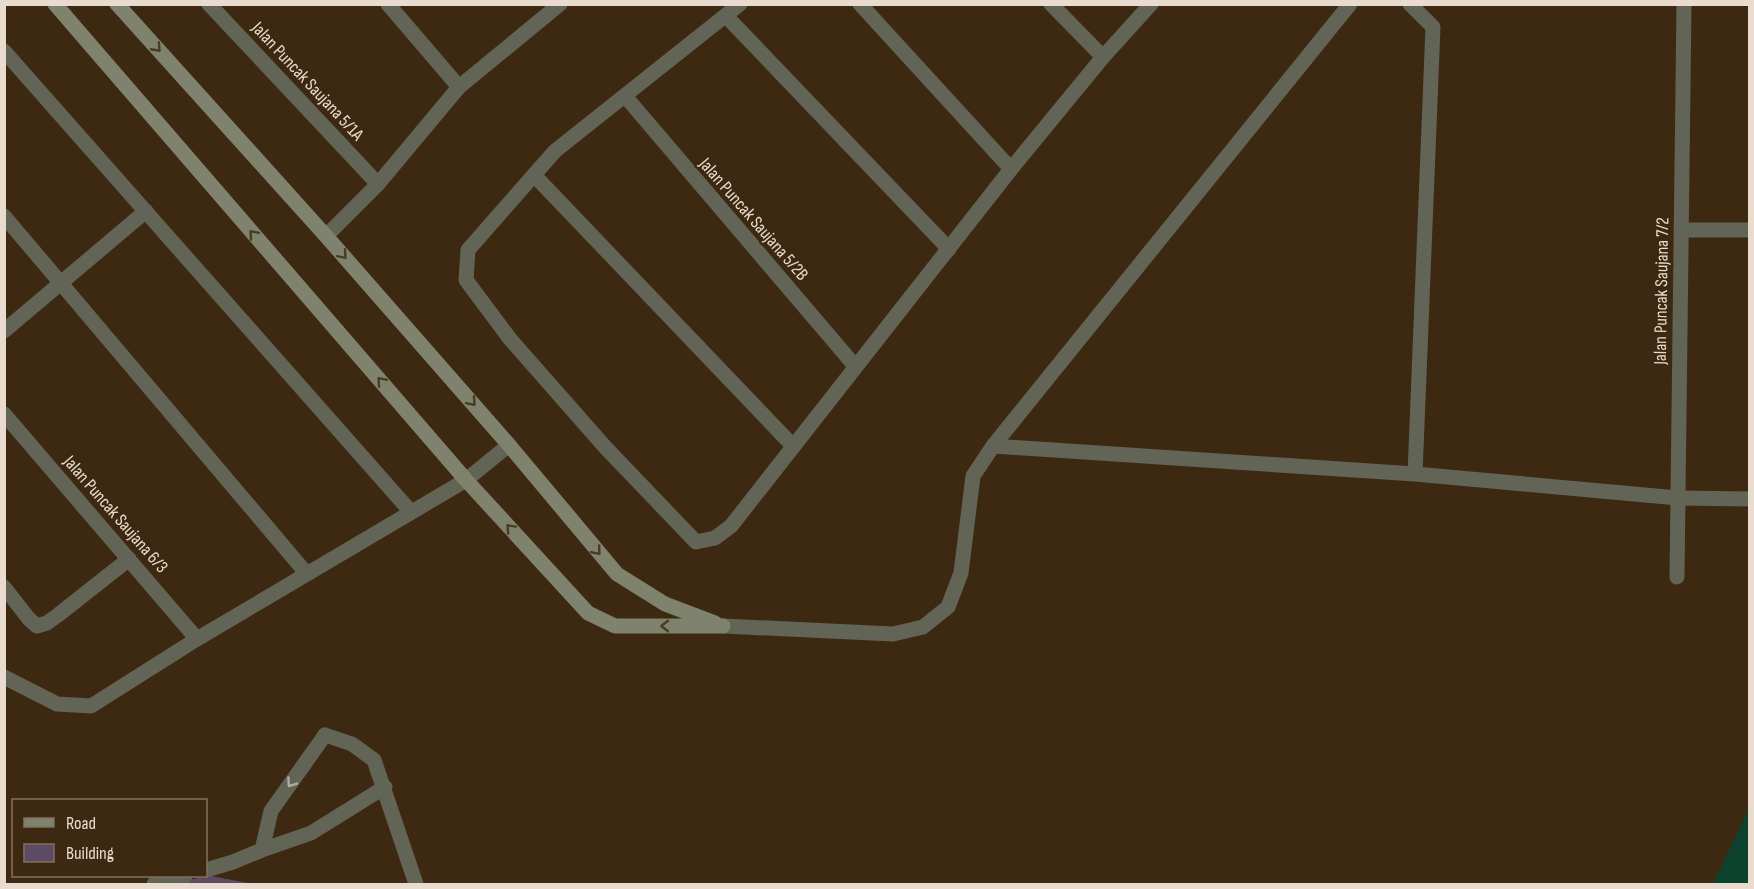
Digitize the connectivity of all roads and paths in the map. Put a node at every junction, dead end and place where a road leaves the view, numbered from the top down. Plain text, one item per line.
1 (55, 4) edge
2 (117, 4) edge
3 (209, 4) edge
4 (388, 4) edge
5 (560, 4) edge
6 (740, 4) edge
7 (860, 4) edge
8 (1051, 4) edge
9 (1151, 4) edge
10 (1350, 4) edge
11 (1410, 4) edge
12 (1684, 4) edge
13 (539, 10) edge
14 (726, 16) junction
15 (4, 51) edge
16 (1103, 57) junction
17 (459, 87) junction
18 (625, 96) junction
19 (1011, 169) junction
20 (534, 175) junction
21 (378, 184) junction
22 (146, 211) junction
23 (4, 216) edge
24 (1682, 230) junction
25 (1749, 230) edge
26 (326, 236) junction
27 (949, 249) junction
28 (62, 282) junction
29 (4, 331) edge
30 (855, 366) junction
31 (4, 414) edge
32 (509, 445) junction
33 (793, 446) junction
34 (993, 446) junction
35 (1415, 474) junction
36 (466, 480) junction
37 (1678, 498) junction
38 (1749, 499) edge
39 (411, 512) junction
40 (129, 559) junction
41 (308, 574) junction
42 (1677, 577) dead end
43 (4, 587) edge
44 (723, 626) junction
45 (197, 639) junction
46 (4, 677) edge
47 (384, 787) junction
48 (262, 850) junction
49 (207, 870) edge
50 (182, 877) edge
51 (154, 885) edge
52 (416, 885) edge

36 -> 1 street
2 -> 26 street
3 - 21 street, Jalan Puncak Saujana 5/1A
4 - 17 street
5 - 13 street
6 - 14 street
7 - 19 street
8 - 16 street
9 - 16 street
10 - 34 street
11 - 35 street
12 - 24 street, Jalan Puncak Saujana 7/2
13 - 17 street
14 - 18 street
14 - 27 street
15 - 22 street
16 - 19 street
17 - 21 street
18 - 20 street
18 - 30 street, Jalan Puncak Saujana 5/2B
19 - 27 street
20 - 33 street
20 - 33 street
21 - 26 street
22 - 28 street
22 - 39 street
23 - 28 street
24 - 25 street
24 - 37 street, Jalan Puncak Saujana 7/2
26 -> 32 street
27 - 30 street
28 - 29 street
28 - 41 street
30 - 33 street
31 - 40 street, Jalan Puncak Saujana 6/3
32 - 36 street
32 -> 44 street
34 - 35 street
34 - 44 street
35 - 37 street
36 - 39 street
44 -> 36 street
37 - 38 street
37 - 42 street, Jalan Puncak Saujana 7/2
39 - 41 street
40 - 43 street
40 - 45 street, Jalan Puncak Saujana 6/3
41 - 45 street
45 - 46 street
47 - 48 street
47 -> 48 street
47 - 52 street
48 - 49 street
50 - 51 street

